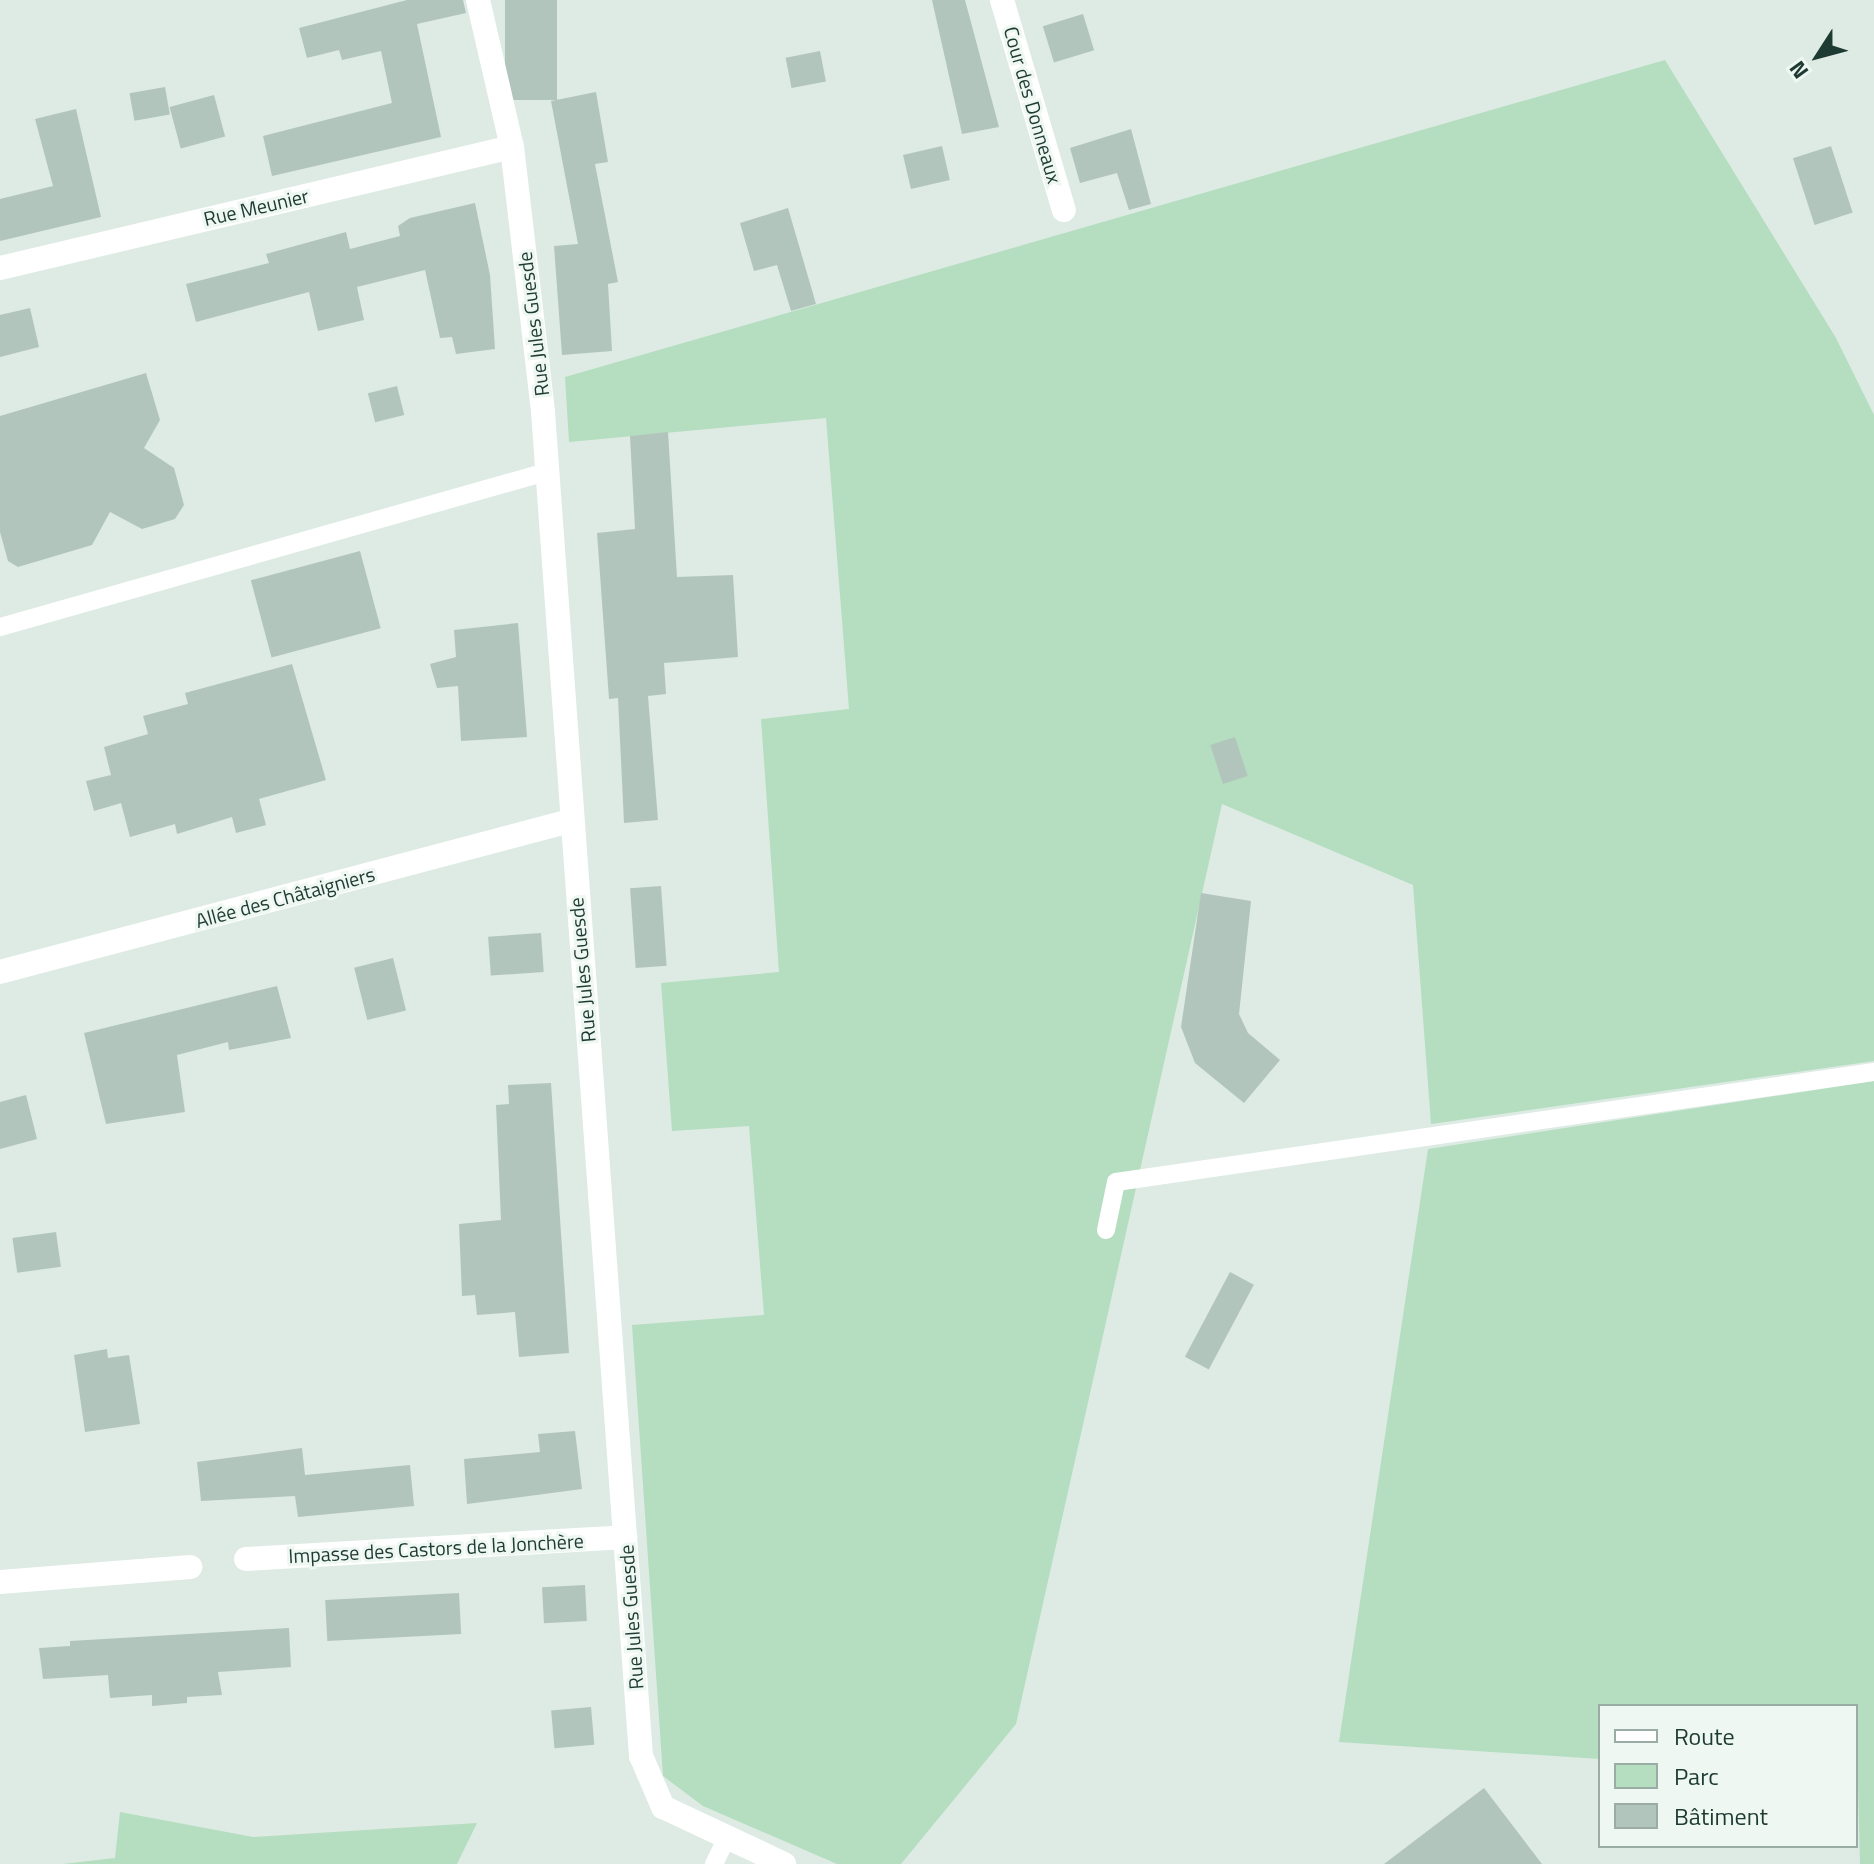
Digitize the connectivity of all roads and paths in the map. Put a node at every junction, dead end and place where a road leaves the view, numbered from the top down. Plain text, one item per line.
1 (478, 0) edge
2 (1002, 0) edge
3 (512, 147) junction
4 (1064, 210) dead end
5 (0, 268) edge
6 (546, 472) junction
7 (0, 627) edge
8 (570, 821) junction
9 (0, 972) edge
10 (1874, 1072) edge
11 (1106, 1230) dead end
12 (625, 1537) junction
13 (246, 1559) dead end
14 (190, 1567) dead end
15 (0, 1582) edge
16 (726, 1839) junction
17 (714, 1864) edge
18 (784, 1864) edge

1 - 3 street, Rue Jules Guesde
2 - 4 street, Cour des Donneaux
3 - 5 street, Rue Meunier
3 - 6 street, Rue Jules Guesde
6 - 7 lane
6 - 8 street, Rue Jules Guesde
8 - 9 street, Allée des Châtaigniers
8 - 12 street, Rue Jules Guesde
10 - 11 lane
12 - 13 street, Impasse des Castors de la Jonchère
12 - 16 street, Rue Jules Guesde
14 - 15 street
16 - 17 lane
16 - 18 street, Rue Jules Guesde

